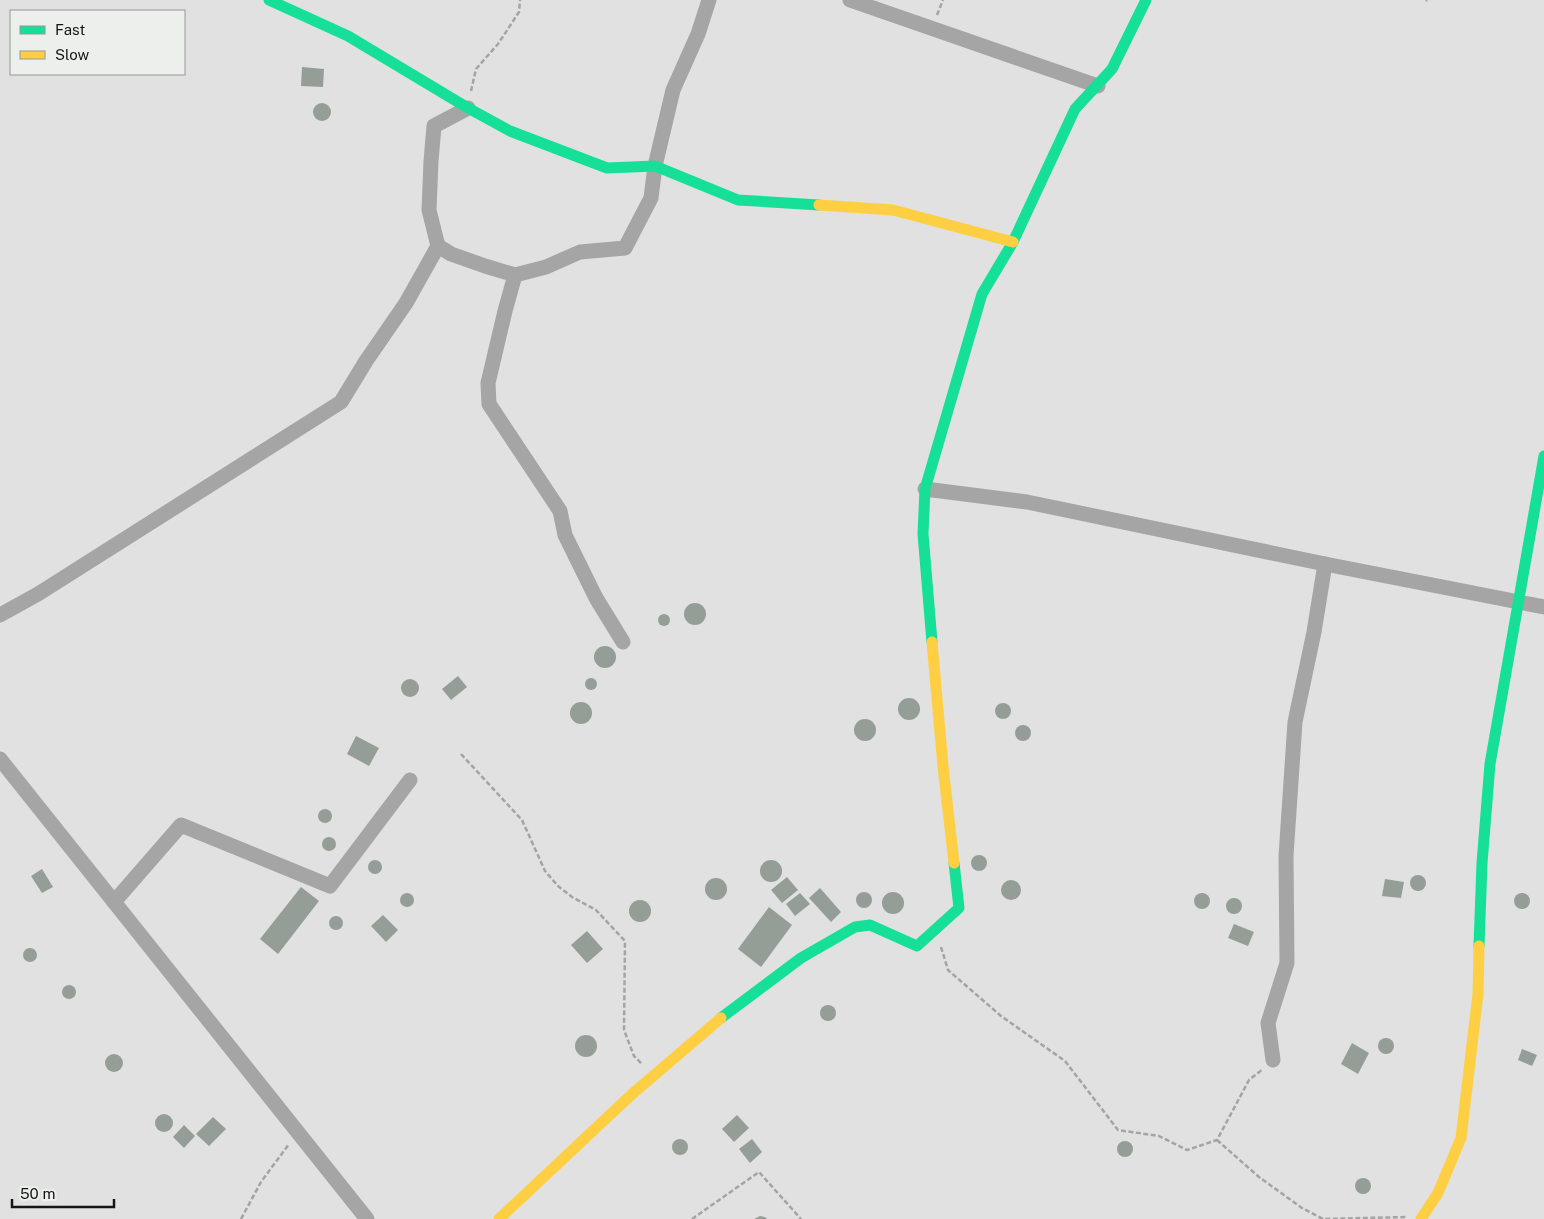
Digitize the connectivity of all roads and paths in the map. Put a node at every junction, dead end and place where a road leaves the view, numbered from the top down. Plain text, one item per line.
1 (269, 0) edge
2 (520, 0) edge
3 (710, 0) edge
4 (850, 0) edge
5 (1146, 0) edge
6 (1098, 86) junction
7 (468, 108) junction
8 (655, 166) junction
9 (1012, 242) junction
10 (438, 246) junction
11 (515, 275) junction
12 (1544, 456) edge
13 (925, 489) junction
14 (1325, 564) junction
15 (1517, 603) junction
16 (1544, 607) edge
17 (0, 615) edge
18 (623, 642) dead end
19 (461, 754) dead end
20 (0, 759) edge
21 (410, 780) dead end
22 (114, 902) junction
23 (936, 929) junction
24 (1273, 1060) joint
25 (654, 1075) junction
26 (298, 1133) junction
27 (1217, 1140) junction
28 (1421, 1218) edge
29 (241, 1219) edge
30 (368, 1219) edge
31 (500, 1219) edge
32 (692, 1219) edge
33 (800, 1219) edge

1 - 7 street
2 - 7 path
3 - 8 street
4 - 6 street
5 - 6 street
6 - 9 street
7 - 8 street
7 - 10 street
8 - 9 street
8 - 11 street
9 - 13 street
10 - 11 street
10 - 17 street
11 - 18 street
12 - 15 street
13 - 14 street
13 - 23 street
14 - 15 street
14 - 24 street
15 - 16 street
15 - 28 street
19 - 25 path
20 - 22 street
21 - 22 street
22 - 26 street
23 - 25 street
23 - 27 path
24 - 27 path
25 - 31 street
26 - 29 path
26 - 30 street
27 - 28 path
32 - 33 path

